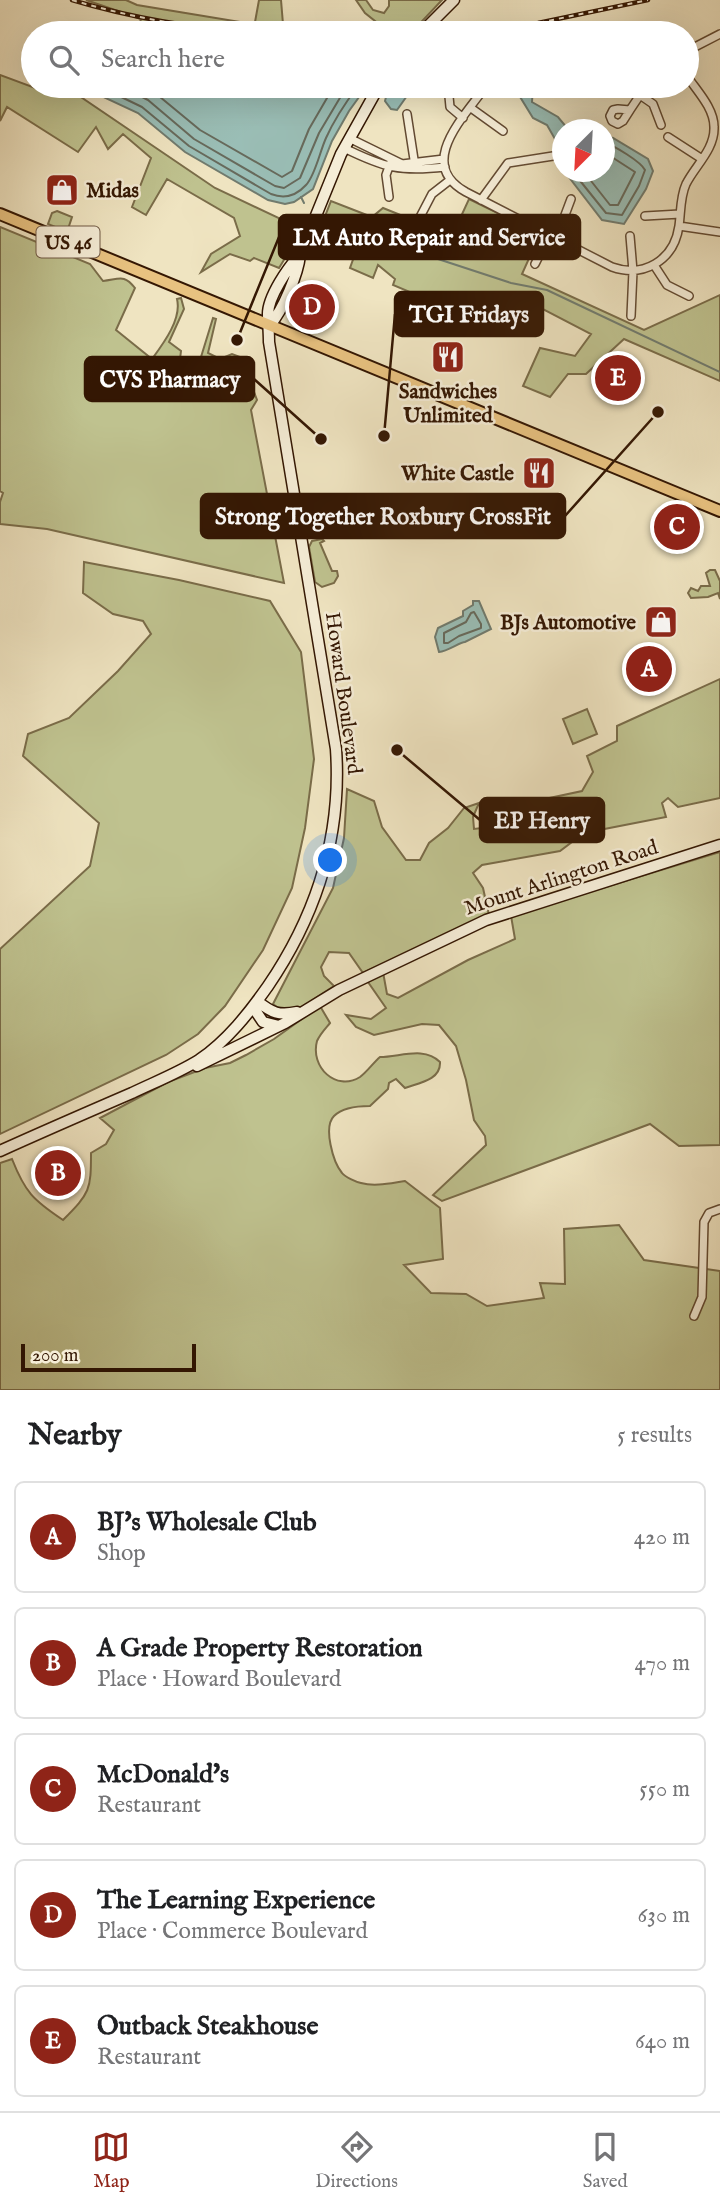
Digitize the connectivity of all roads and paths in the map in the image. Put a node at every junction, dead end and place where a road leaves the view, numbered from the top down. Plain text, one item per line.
1 (454, 0) edge
2 (433, 21) edge
3 (720, 34) edge
4 (699, 45) edge
5 (699, 95) edge
6 (372, 98) edge
7 (449, 98) edge
8 (478, 98) edge
9 (638, 98) edge
10 (644, 98) edge
11 (471, 108) junction
12 (629, 110) dead end
13 (407, 114) dead end
14 (463, 118) junction
15 (661, 125) dead end
16 (503, 131) dead end
17 (668, 137) dead end
18 (347, 143) junction
19 (552, 156) edge
20 (702, 159) junction
21 (444, 163) junction
22 (391, 164) junction
23 (415, 167) junction
24 (450, 180) junction
25 (389, 197) dead end
26 (570, 199) dead end
27 (481, 200) junction
28 (0, 214) edge
29 (680, 214) junction
30 (420, 216) dead end
31 (646, 216) dead end
32 (679, 226) junction
33 (720, 232) edge
34 (631, 236) dead end
35 (552, 237) junction
36 (535, 264) dead end
37 (654, 265) junction
38 (633, 271) junction
39 (689, 296) dead end
40 (631, 316) dead end
41 (270, 325) junction
42 (720, 511) edge
43 (720, 845) edge
44 (255, 1004) junction
45 (305, 1010) junction
46 (279, 1026) junction
47 (185, 1069) junction
48 (0, 1151) edge
49 (720, 1209) edge
50 (694, 1316) dead end

1 - 2 main road
3 - 4 street
5 - 20 street
6 - 18 main road
7 - 14 street
8 - 11 street
9 - 12 street
10 - 15 street
11 - 14 street
11 - 16 street
13 - 23 street
14 - 21 street
17 - 20 street
18 - 22 street
18 - 41 main road
19 - 27 street
20 - 29 street
21 - 23 street
21 - 24 street
22 - 23 street
22 - 25 street
24 - 27 street
24 - 30 street
26 - 35 street
27 - 35 street
28 - 41 main road, US 46
29 - 31 street
29 - 32 street
32 - 33 street
32 - 37 street
34 - 38 street
35 - 36 street
35 - 38 street
37 - 38 street
37 - 39 street
38 - 40 street
41 - 42 main road, US 46
41 - 44 main road, Howard Boulevard
43 - 45 main road, Mount Arlington Road
44 - 45 main road, Mount Arlington Road
44 - 46 main road
44 - 47 main road, Howard Boulevard
45 - 46 main road, Mount Arlington Road
46 - 47 main road, Mount Arlington Road
47 - 48 main road, Howard Boulevard
49 - 50 street

